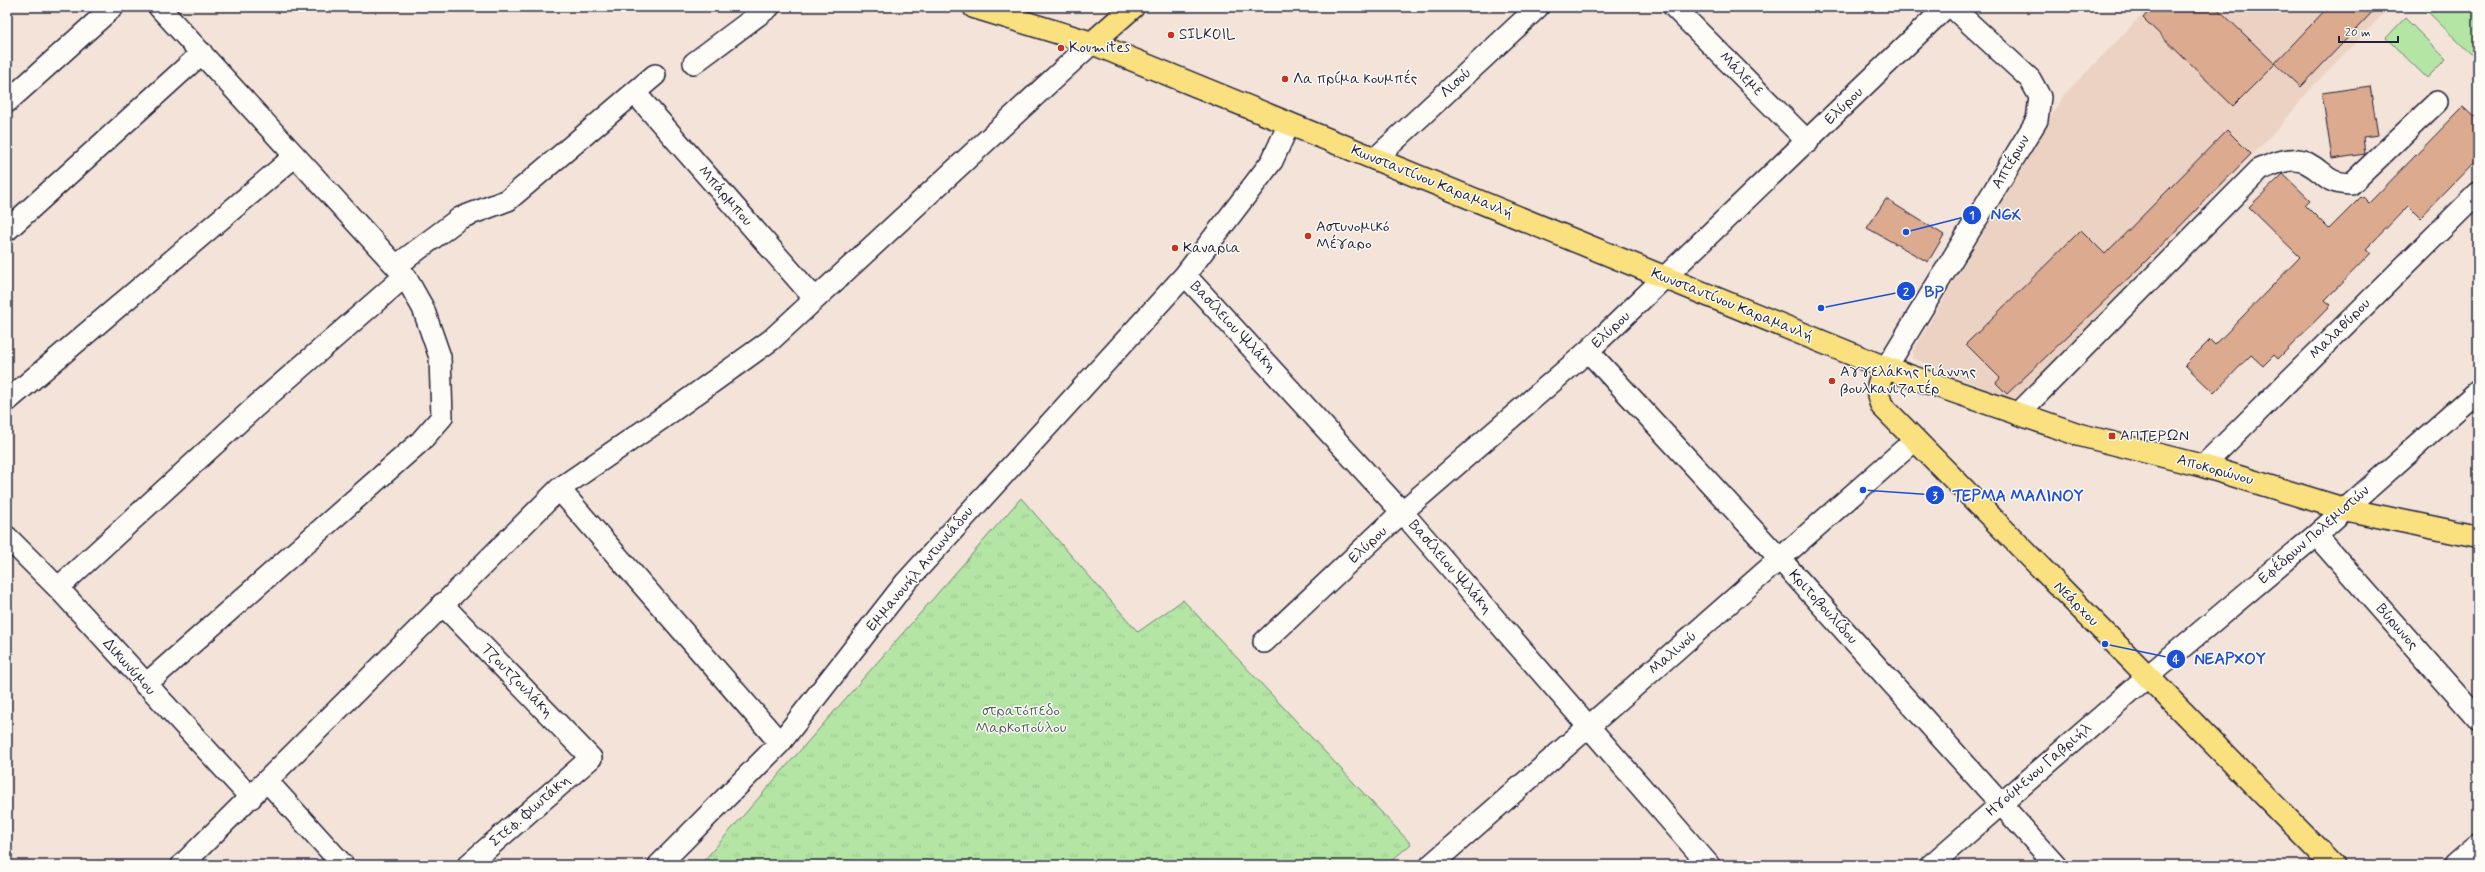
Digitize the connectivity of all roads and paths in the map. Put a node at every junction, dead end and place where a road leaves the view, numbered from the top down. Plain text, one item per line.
1 (113, 7) edge
2 (158, 7) edge
3 (769, 7) edge
4 (974, 7) edge
5 (1133, 7) edge
6 (1538, 7) edge
7 (1674, 7) edge
8 (1946, 7) edge
9 (1952, 7) edge
10 (1092, 43) junction
11 (202, 53) junction
12 (694, 63) dead end
13 (655, 75) dead end
14 (635, 93) junction
15 (7, 102) edge
16 (2437, 102) dead end
17 (1290, 124) junction
18 (1808, 142) junction
19 (295, 156) junction
20 (1374, 159) junction
21 (2478, 193) edge
22 (7, 230) edge
23 (400, 271) junction
24 (1185, 275) junction
25 (1666, 278) junction
26 (815, 299) junction
27 (1588, 351) junction
28 (1886, 368) junction
29 (2478, 391) edge
30 (7, 401) edge
31 (2018, 414) junction
32 (1915, 440) junction
33 (2203, 466) junction
34 (559, 489) junction
35 (2344, 509) junction
36 (1402, 512) junction
37 (2316, 535) junction
38 (7, 537) edge
39 (2478, 537) edge
40 (1780, 559) junction
41 (58, 588) junction
42 (442, 604) junction
43 (1264, 642) dead end
44 (2148, 676) junction
45 (145, 685) junction
46 (2478, 719) edge
47 (1589, 726) junction
48 (780, 743) junction
49 (591, 758) joint
50 (267, 781) junction
51 (250, 798) junction
52 (2000, 803) junction
53 (2478, 845) edge
54 (182, 865) edge
55 (343, 865) edge
56 (468, 865) edge
57 (659, 865) edge
58 (1431, 865) edge
59 (1710, 865) edge
60 (1931, 865) edge
61 (2056, 865) edge
62 (2333, 865) edge
63 (2455, 865) edge

1 - 15 street
2 - 11 street
3 - 12 street
4 - 10 main road, Κωνσταντίνου Καραμανλή
5 - 10 main road
6 - 20 street, Λισού
7 - 18 street, Μάλεμε
8 - 18 street, Ελύρου
9 - 28 street, Απτέρων
10 - 17 main road, Κωνσταντίνου Καραμανλή
10 - 26 street
11 - 19 street
11 - 22 street
13 - 14 street
14 - 23 street
14 - 26 street, Μπάρμπου
16 - 31 street
17 - 20 main road, Κωνσταντίνου Καραμανλή
17 - 24 street, Εμμανουήλ Αντωνιάδου
18 - 25 street, Ελύρου
19 - 23 street
19 - 30 street
20 - 25 main road, Κωνσταντίνου Καραμανλή
21 - 33 street, Μαλαθύρου
23 - 41 street
23 - 45 street
24 - 36 street, Βασίλειου Ψιλάκη
24 - 48 street, Εμμανουήλ Αντωνιάδου
25 - 27 street, Ελύρου
25 - 28 main road, Κωνσταντίνου Καραμανλή
26 - 34 street
27 - 36 street, Ελύρου
27 - 40 street, Κριτοβουλίδου
28 - 31 main road, Αποκορώνου
28 - 32 main road, Νεάρχου
29 - 35 street, Εφέδρων Πολεμιστών
31 - 33 main road, Αποκορώνου
32 - 40 street, Μαλινού
32 - 44 main road, Νεάρχου
33 - 35 main road, Αποκορώνου
34 - 42 street
34 - 48 street
35 - 37 street, Εφέδρων Πολεμιστών
35 - 39 main road, Αποκορώνου
36 - 43 street, Ελύρου
36 - 47 street, Βασίλειου Ψιλάκη
37 - 44 street, Εφέδρων Πολεμιστών
37 - 46 street, Βύρωνος
38 - 41 street, Δικωνύμου
40 - 47 street, Μαλινού
40 - 52 street, Κριτοβουλίδου
41 - 45 street, Δικωνύμου
42 - 49 street, Τζουτζουλάκη
42 - 50 street
44 - 52 street, Ηγούμενου Γαβριήλ
44 - 62 main road, Νεάρχου
45 - 51 street, Δικωνύμου
47 - 58 street, Μαλινού
47 - 59 street, Βασίλειου Ψιλάκη
48 - 57 street, Εμμανουήλ Αντωνιάδου
49 - 56 street, Στεφ. Φιωτάκη
50 - 51 street
50 - 55 street
51 - 54 street
52 - 60 street, Ηγούμενου Γαβριήλ
52 - 61 street, Κριτοβουλίδου
53 - 63 street

